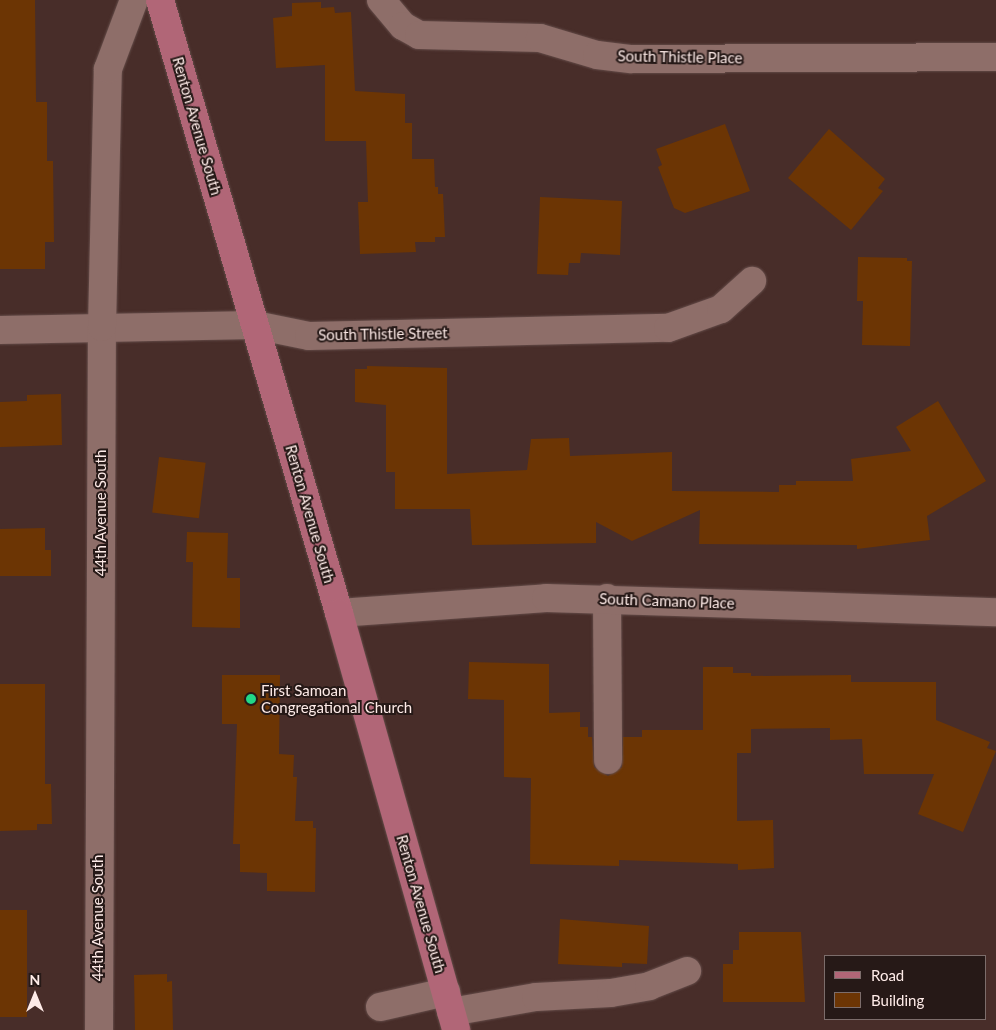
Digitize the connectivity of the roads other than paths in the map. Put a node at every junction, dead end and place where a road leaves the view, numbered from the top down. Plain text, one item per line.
1 (134, 0) edge
2 (160, 0) edge
3 (381, 0) edge
4 (996, 56) edge
5 (752, 281) dead end
6 (255, 325) junction
7 (102, 327) junction
8 (0, 330) edge
9 (607, 598) junction
10 (996, 612) edge
11 (339, 614) junction
12 (608, 760) dead end
13 (687, 971) dead end
14 (380, 1008) dead end
15 (451, 1011) edge
16 (99, 1030) edge

1 - 7 street, 44th Avenue South
2 - 6 main road, Renton Avenue South
3 - 4 street, South Thistle Place
5 - 6 street, South Thistle Street
6 - 7 street, South Thistle Street
6 - 11 main road, Renton Avenue South
7 - 8 street, South Thistle Street
7 - 16 street, 44th Avenue South
9 - 10 street, South Camano Place
9 - 11 street, South Camano Place
9 - 12 street
11 - 15 main road, Renton Avenue South
13 - 15 street
14 - 15 street

